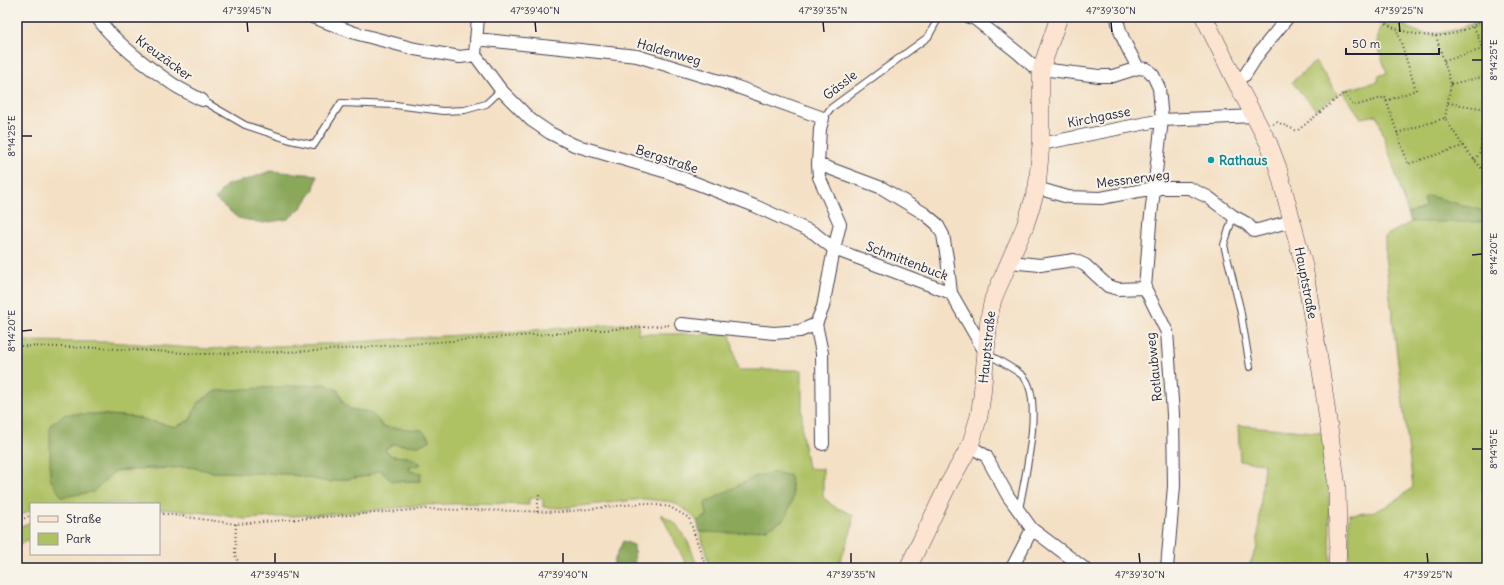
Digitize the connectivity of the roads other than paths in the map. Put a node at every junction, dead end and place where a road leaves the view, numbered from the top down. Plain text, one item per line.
1 (97, 17) edge
2 (312, 17) edge
3 (478, 17) edge
4 (939, 17) edge
5 (1058, 17) edge
6 (1117, 17) edge
7 (1204, 17) edge
8 (1288, 17) edge
9 (973, 18) edge
10 (476, 39) junction
11 (475, 55) junction
12 (1138, 68) junction
13 (1041, 69) junction
14 (1235, 80) junction
15 (500, 90) junction
16 (202, 100) joint
17 (823, 118) junction
18 (1162, 120) junction
19 (1259, 123) junction
20 (1041, 144) junction
21 (818, 164) junction
22 (1037, 188) junction
23 (1154, 188) junction
24 (1233, 216) junction
25 (1292, 221) junction
26 (834, 249) junction
27 (1010, 262) junction
28 (1145, 288) junction
29 (951, 293) junction
30 (681, 324) road end
31 (816, 324) junction
32 (985, 352) junction
33 (1250, 367) dead end
34 (823, 444) dead end
35 (970, 446) junction
36 (1019, 511) junction
37 (1032, 529) junction
38 (908, 568) edge
39 (1012, 568) edge
40 (1084, 568) edge
41 (1167, 568) edge
42 (1337, 568) edge

1 - 16 street, Kreuzäcker
2 - 11 street
3 - 10 street
4 - 17 lane, Gässle
5 - 13 street, Hauptstraße
6 - 12 street
7 - 14 street, Hauptstraße
8 - 14 street
9 - 13 street
10 - 11 street
10 - 17 street, Haldenweg
11 - 15 street, Bergstraße
12 - 13 street
12 - 18 street
13 - 20 street, Hauptstraße
14 - 19 street, Hauptstraße
15 - 16 lane
15 - 26 street, Bergstraße
17 - 21 street, Gässle
18 - 19 street, Kirchgasse
18 - 20 street, Kirchgasse
18 - 23 street
19 - 25 street, Hauptstraße
20 - 22 street, Hauptstraße
21 - 26 street, Gässle
21 - 29 street
22 - 23 street, Messnerweg
22 - 27 street, Hauptstraße
23 - 24 street, Messnerweg
23 - 28 street
24 - 25 street, Messnerweg
24 - 33 lane
25 - 42 street, Hauptstraße
26 - 29 street, Schmittenbuck
26 - 31 street
27 - 28 street
27 - 32 street, Hauptstraße
28 - 41 street, Rotlaubweg
29 - 32 street, Schmittenbuck
30 - 31 street
31 - 34 street
32 - 35 street, Hauptstraße
32 - 36 lane
35 - 36 street
35 - 38 street, Hauptstraße
36 - 37 street
37 - 39 street
37 - 40 street

